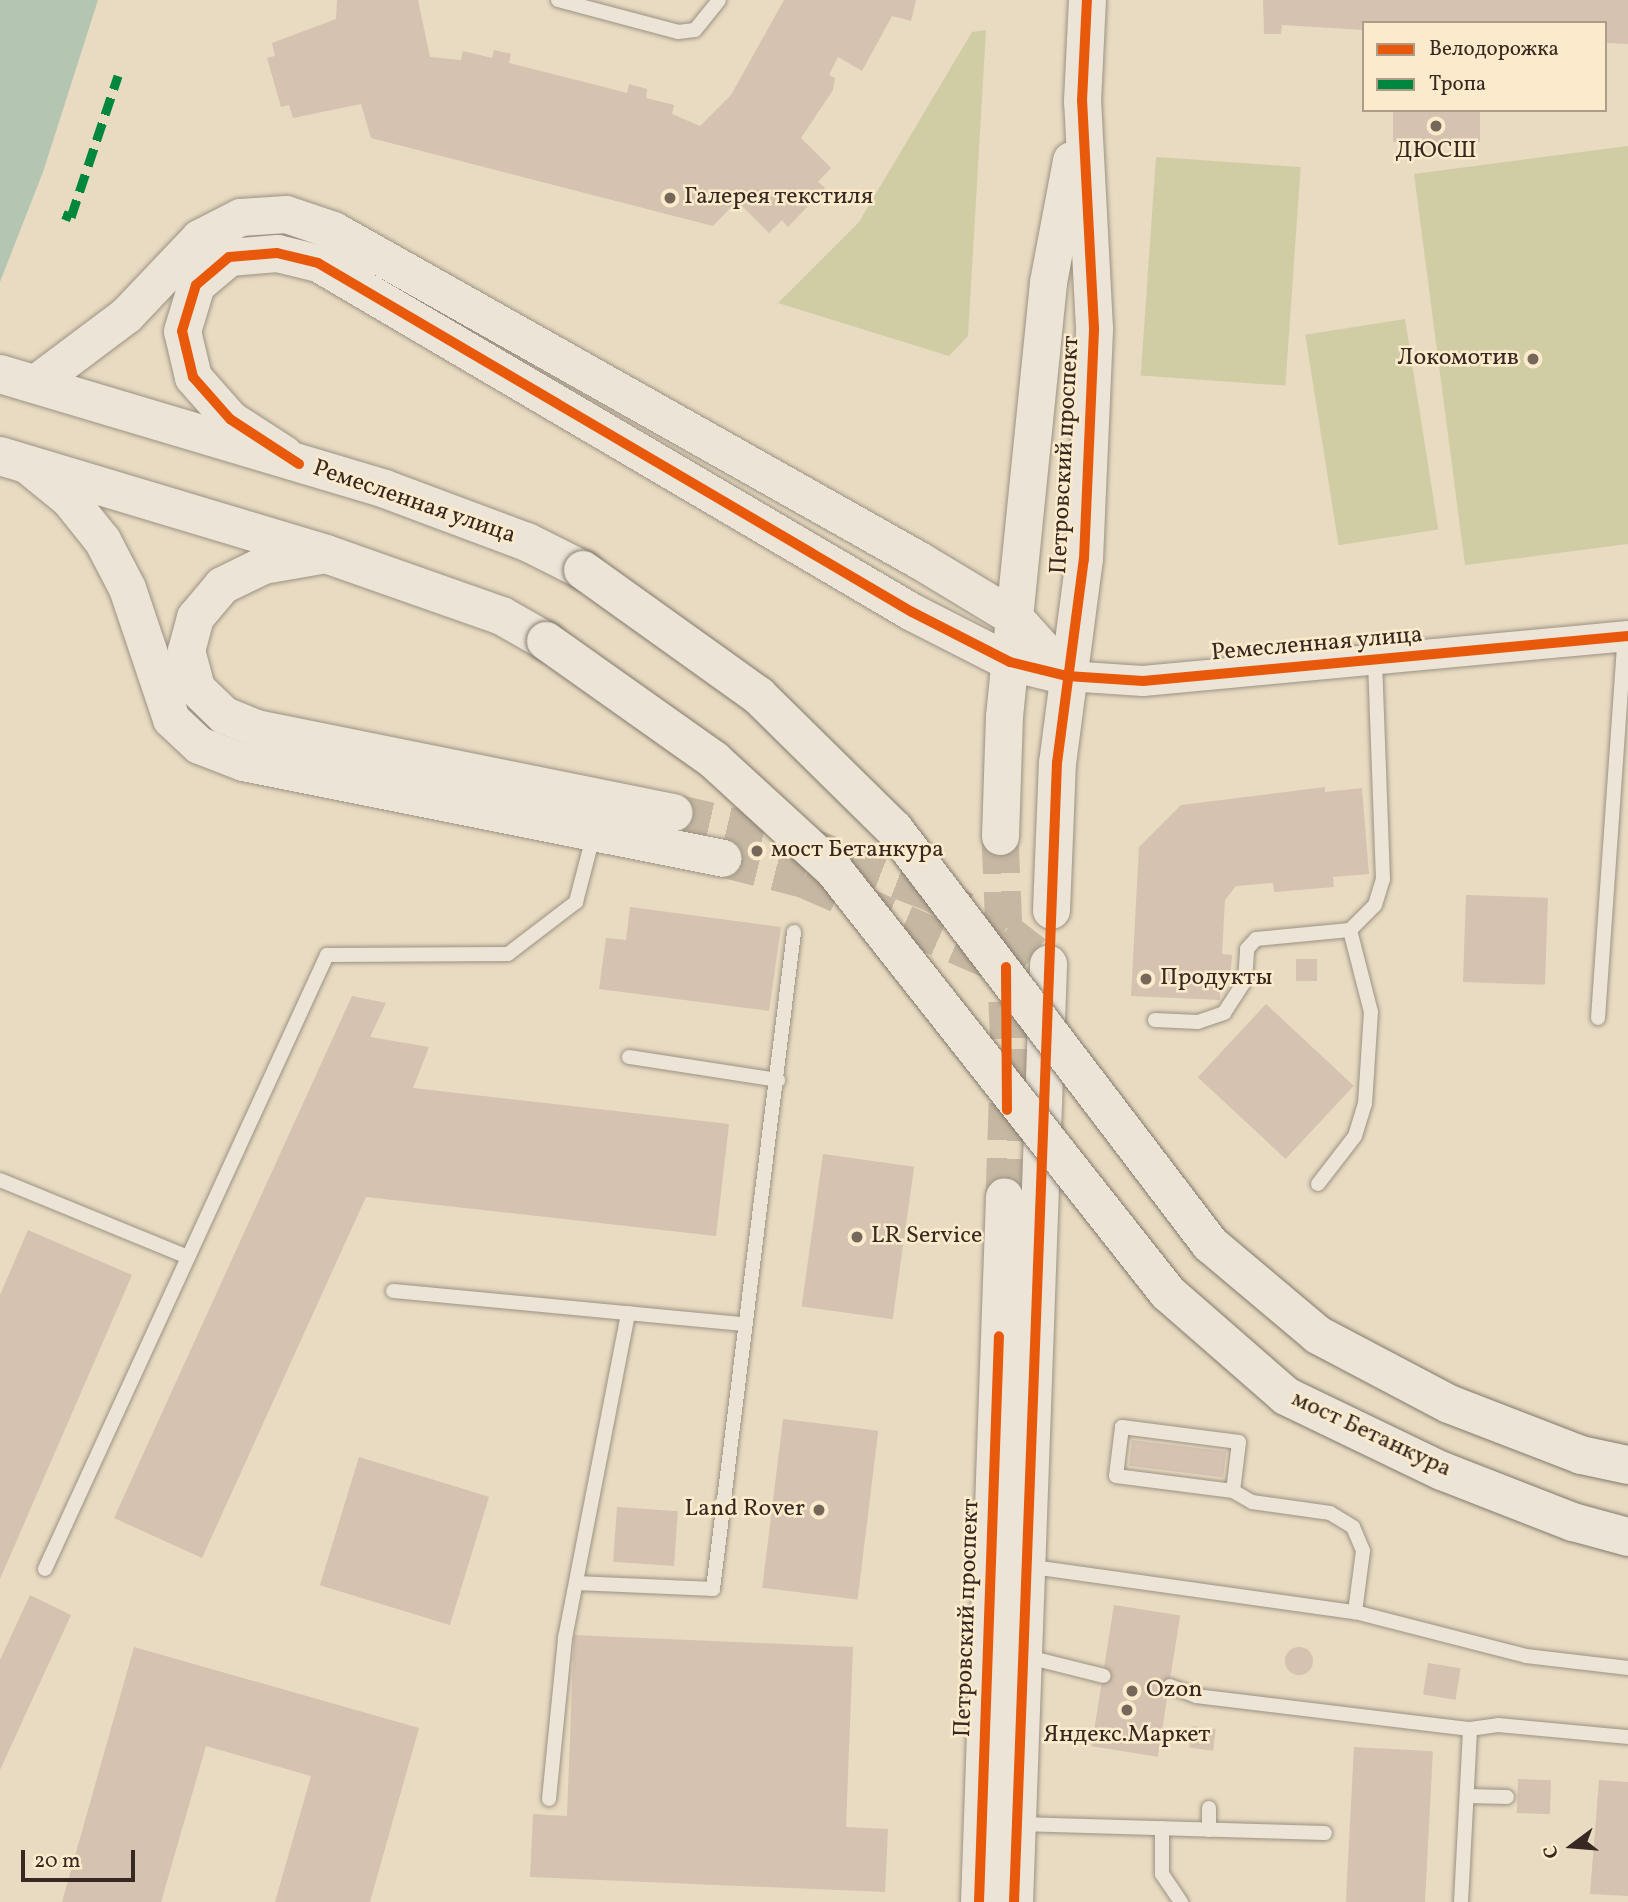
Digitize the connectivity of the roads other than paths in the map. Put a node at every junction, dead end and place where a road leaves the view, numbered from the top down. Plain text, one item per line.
1 (558, 0) edge
2 (719, 0) edge
3 (1087, 0) edge
4 (1082, 101) junction
5 (17, 379) edge
6 (12, 460) edge
7 (299, 464) junction
8 (326, 554) junction
9 (1014, 618) junction
10 (1627, 636) edge
11 (1010, 662) junction
12 (1375, 662) junction
13 (1067, 676) junction
14 (674, 812) tunnel mouth
15 (594, 832) junction
16 (1000, 836) tunnel mouth
17 (722, 858) tunnel mouth
18 (1051, 910) dead end
19 (1350, 930) junction
20 (794, 932) dead end
21 (1048, 964) dead end
22 (1598, 1018) dead end
23 (1155, 1020) dead end
24 (629, 1057) dead end
25 (778, 1080) junction
26 (0, 1180) edge
27 (1318, 1184) dead end
28 (1004, 1196) tunnel mouth
29 (188, 1257) junction
30 (393, 1291) dead end
31 (628, 1313) junction
32 (744, 1324) junction
33 (1628, 1465) edge
34 (1233, 1492) junction
35 (1628, 1536) edge
36 (1009, 1563) junction
37 (45, 1569) dead end
38 (577, 1583) junction
39 (1355, 1612) junction
40 (1005, 1655) junction
41 (1628, 1668) edge
42 (1104, 1676) dead end
43 (1170, 1686) dead end
44 (1470, 1730) junction
45 (1628, 1737) edge
46 (1467, 1796) junction
47 (1507, 1797) dead end
48 (549, 1799) dead end
49 (1209, 1808) dead end
50 (999, 1823) junction
51 (1162, 1828) junction
52 (1209, 1829) junction
53 (1325, 1833) dead end
54 (979, 1902) edge
55 (1014, 1902) edge
56 (1181, 1902) edge
57 (1461, 1902) edge

1 - 2 lane
3 - 4 street, Петровский проспект
4 - 9 street, Петровский проспект
4 - 13 street, Петровский проспект
5 - 7 main road, Ремесленная улица
5 - 9 street
6 - 8 main road
6 - 15 street
7 - 11 street, Ремесленная улица
7 - 33 main road, Ремесленная улица, bridge
8 - 14 street
8 - 35 main road, мост Бетанкура, bridge
9 - 11 street, Петровский проспект
9 - 13 street
10 - 12 street, Ремесленная улица
10 - 22 lane
11 - 13 street, Ремесленная улица
11 - 16 street, Петровский проспект
12 - 13 street, Ремесленная улица
12 - 19 lane
13 - 18 street, Петровский проспект
15 - 17 street
15 - 29 lane
19 - 23 lane
19 - 27 lane
20 - 25 lane
21 - 36 street, Петровский проспект
24 - 25 lane
25 - 32 lane
26 - 29 lane
28 - 36 street, Петровский проспект
29 - 37 lane
30 - 31 lane
31 - 32 lane
31 - 38 lane
32 - 38 lane
34 - 34 lane
34 - 39 lane
36 - 39 lane
36 - 40 street, Петровский проспект
38 - 48 lane
39 - 41 lane
40 - 42 lane
40 - 50 street, Петровский проспект
43 - 44 lane
44 - 45 lane
44 - 46 lane
46 - 47 lane
46 - 57 lane
49 - 52 lane
50 - 51 lane
50 - 54 street, Петровский проспект
50 - 55 street, Петровский проспект
51 - 52 lane
51 - 56 lane
52 - 53 lane

